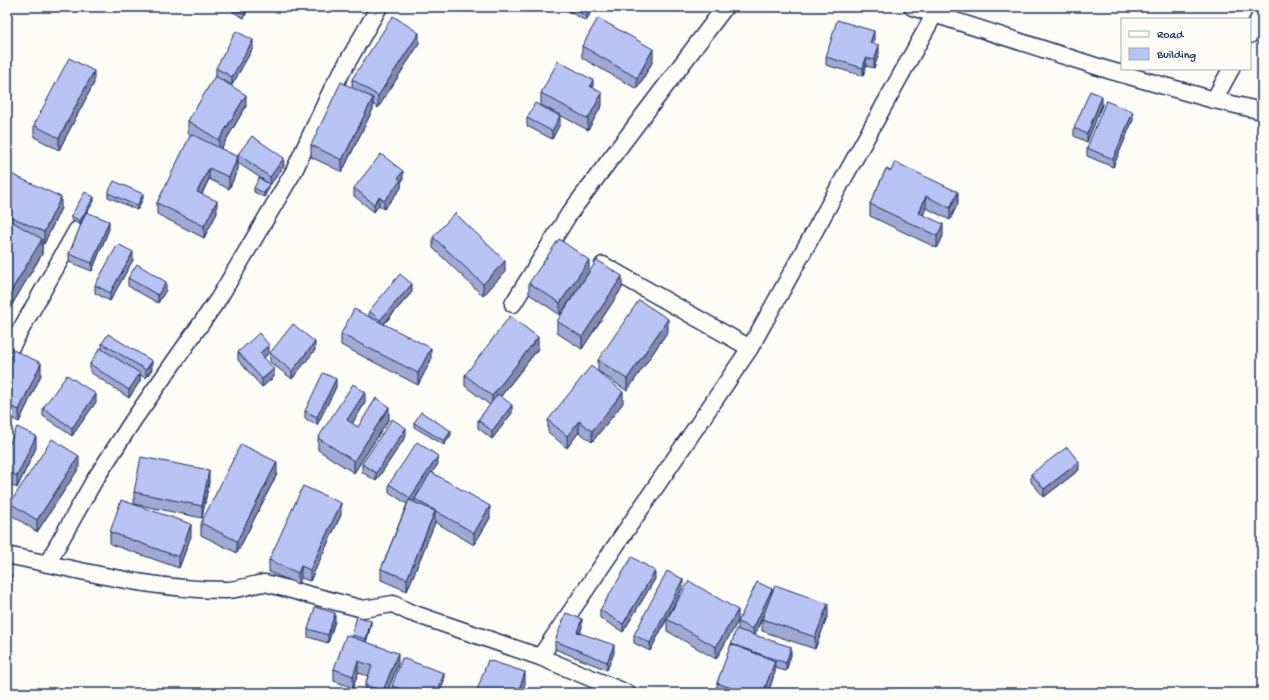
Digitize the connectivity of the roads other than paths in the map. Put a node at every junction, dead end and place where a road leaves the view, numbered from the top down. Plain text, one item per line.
1 (379, 7) edge
2 (725, 7) edge
3 (912, 7) edge
4 (1262, 13) edge
5 (934, 15) junction
6 (1251, 33) edge
7 (1230, 70) edge
8 (1214, 100) junction
9 (1262, 111) edge
10 (76, 230) dead end
11 (603, 265) edge
12 (513, 304) dead end
13 (750, 348) junction
14 (7, 354) edge
15 (7, 555) edge
16 (47, 564) junction
17 (540, 657) junction
18 (627, 693) edge

1 - 16 street
2 - 12 street
3 - 5 street
4 - 6 street
5 - 8 street
5 - 13 street
7 - 8 street
8 - 9 street
10 - 14 street
11 - 13 street
13 - 17 street
15 - 16 street
16 - 17 street
17 - 18 street

